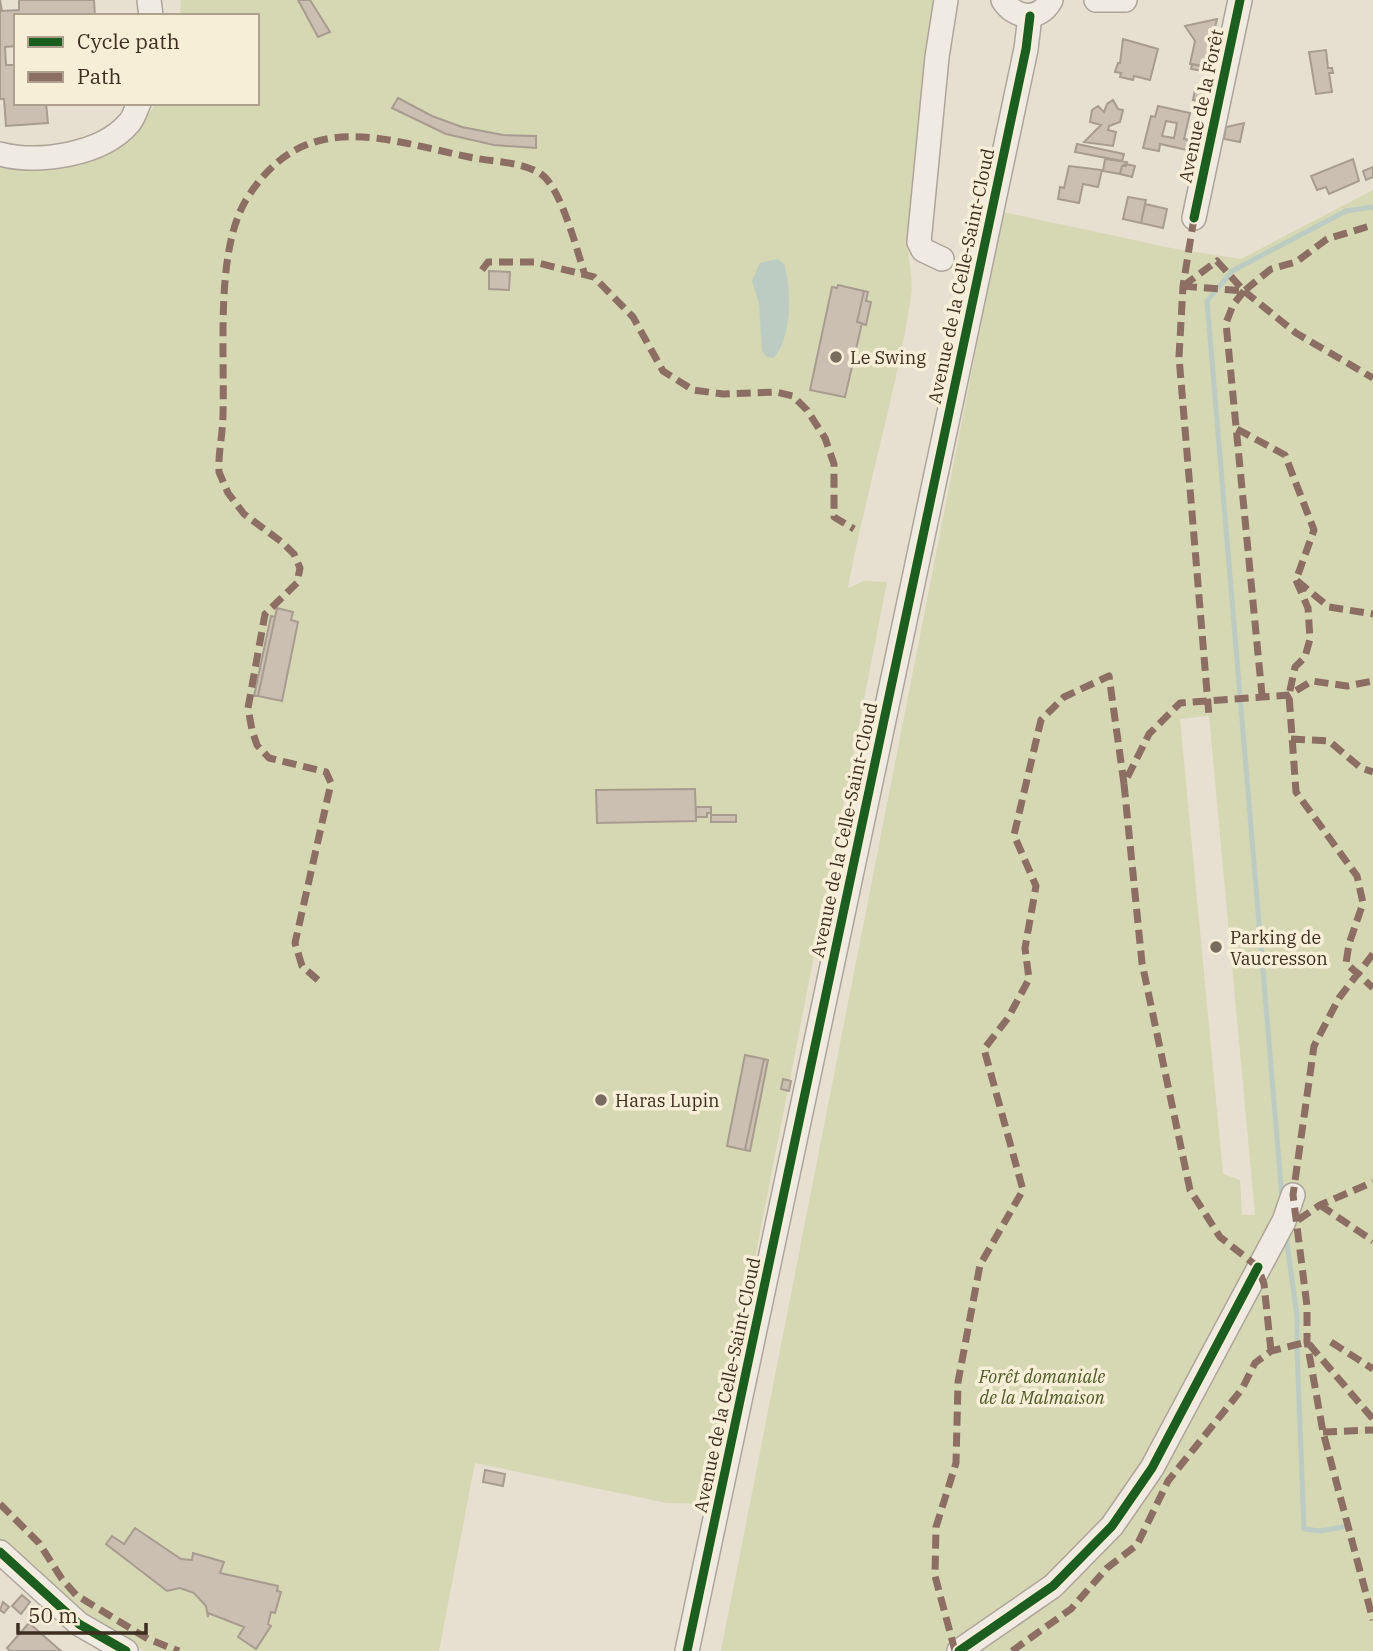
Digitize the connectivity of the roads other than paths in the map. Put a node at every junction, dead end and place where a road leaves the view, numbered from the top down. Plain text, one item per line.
1 (946, 0) edge
2 (1003, 0) edge
3 (1051, 0) edge
4 (1096, 0) edge
5 (1125, 0) edge
6 (1240, 0) edge
7 (1030, 16) junction
8 (138, 105) edge
9 (0, 153) edge
10 (1194, 218) dead end
11 (942, 259) dead end
12 (1293, 1195) dead end
13 (0, 1552) edge
14 (126, 1651) edge
15 (687, 1651) edge
16 (959, 1651) edge

1 - 11 street
2 - 7 street
3 - 7 street
4 - 5 street
6 - 10 street, Avenue de la Forêt
7 - 15 street, Avenue de la Celle-Saint-Cloud
8 - 9 street
12 - 16 street
13 - 14 street

